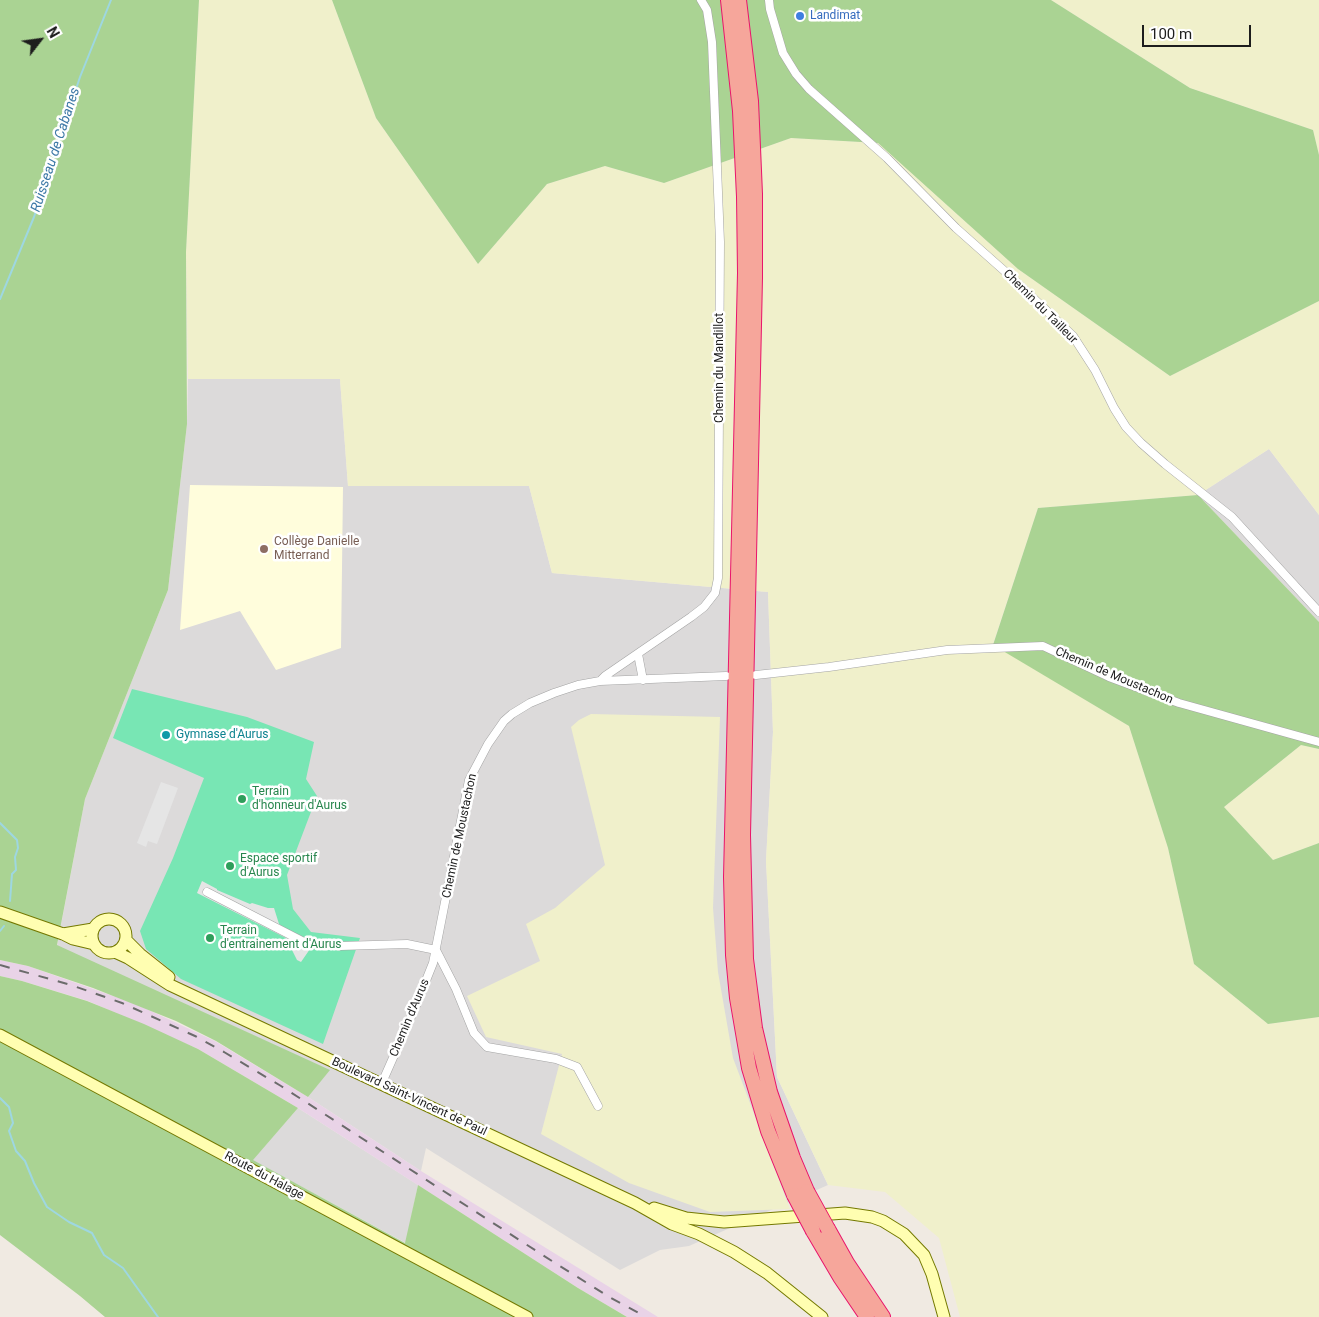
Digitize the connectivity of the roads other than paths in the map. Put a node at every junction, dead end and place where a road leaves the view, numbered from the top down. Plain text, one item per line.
1 (701, 0) edge
2 (728, 0) edge
3 (739, 0) edge
4 (768, 0) edge
5 (1319, 612) edge
6 (638, 654) junction
7 (756, 675) dead end
8 (726, 676) dead end
9 (643, 680) junction
10 (600, 681) junction
11 (1319, 742) edge
12 (207, 892) dead end
13 (0, 912) edge
14 (93, 929) junction
15 (63, 934) junction
16 (126, 940) junction
17 (94, 944) junction
18 (436, 950) junction
19 (115, 952) junction
20 (183, 990) junction
21 (0, 1035) edge
22 (381, 1084) junction
23 (598, 1106) dead end
24 (801, 1193) junction
25 (635, 1203) junction
26 (527, 1317) edge
27 (822, 1317) edge
28 (867, 1317) edge
29 (883, 1317) edge
30 (944, 1317) edge

1 - 6 street, Chemin du Mandillot
2 - 24 highway
3 - 24 highway
4 - 5 street, Chemin du Tailleur
6 - 9 street
6 - 10 street, Chemin du Mandillot
7 - 11 street, Chemin de Moustachon
8 - 9 street, Chemin de Moustachon
9 - 10 street, Chemin de Moustachon
10 - 18 street, Chemin de Moustachon
12 - 18 street
13 - 15 main road
14 - 15 main road
14 - 16 main road
14 - 17 main road
15 - 17 main road
16 - 19 main road
16 - 20 main road, Boulevard Saint-Vincent de Paul
17 - 19 main road
18 - 22 street, Chemin d'Aurus
18 - 23 street
19 - 20 main road, Boulevard Saint-Vincent de Paul
20 - 22 main road, Boulevard Saint-Vincent de Paul
21 - 26 main road, Route du Halage
22 - 25 main road, Boulevard Saint-Vincent de Paul
24 - 28 highway, bridge
24 - 29 highway, bridge
25 - 27 main road
25 - 30 main road

